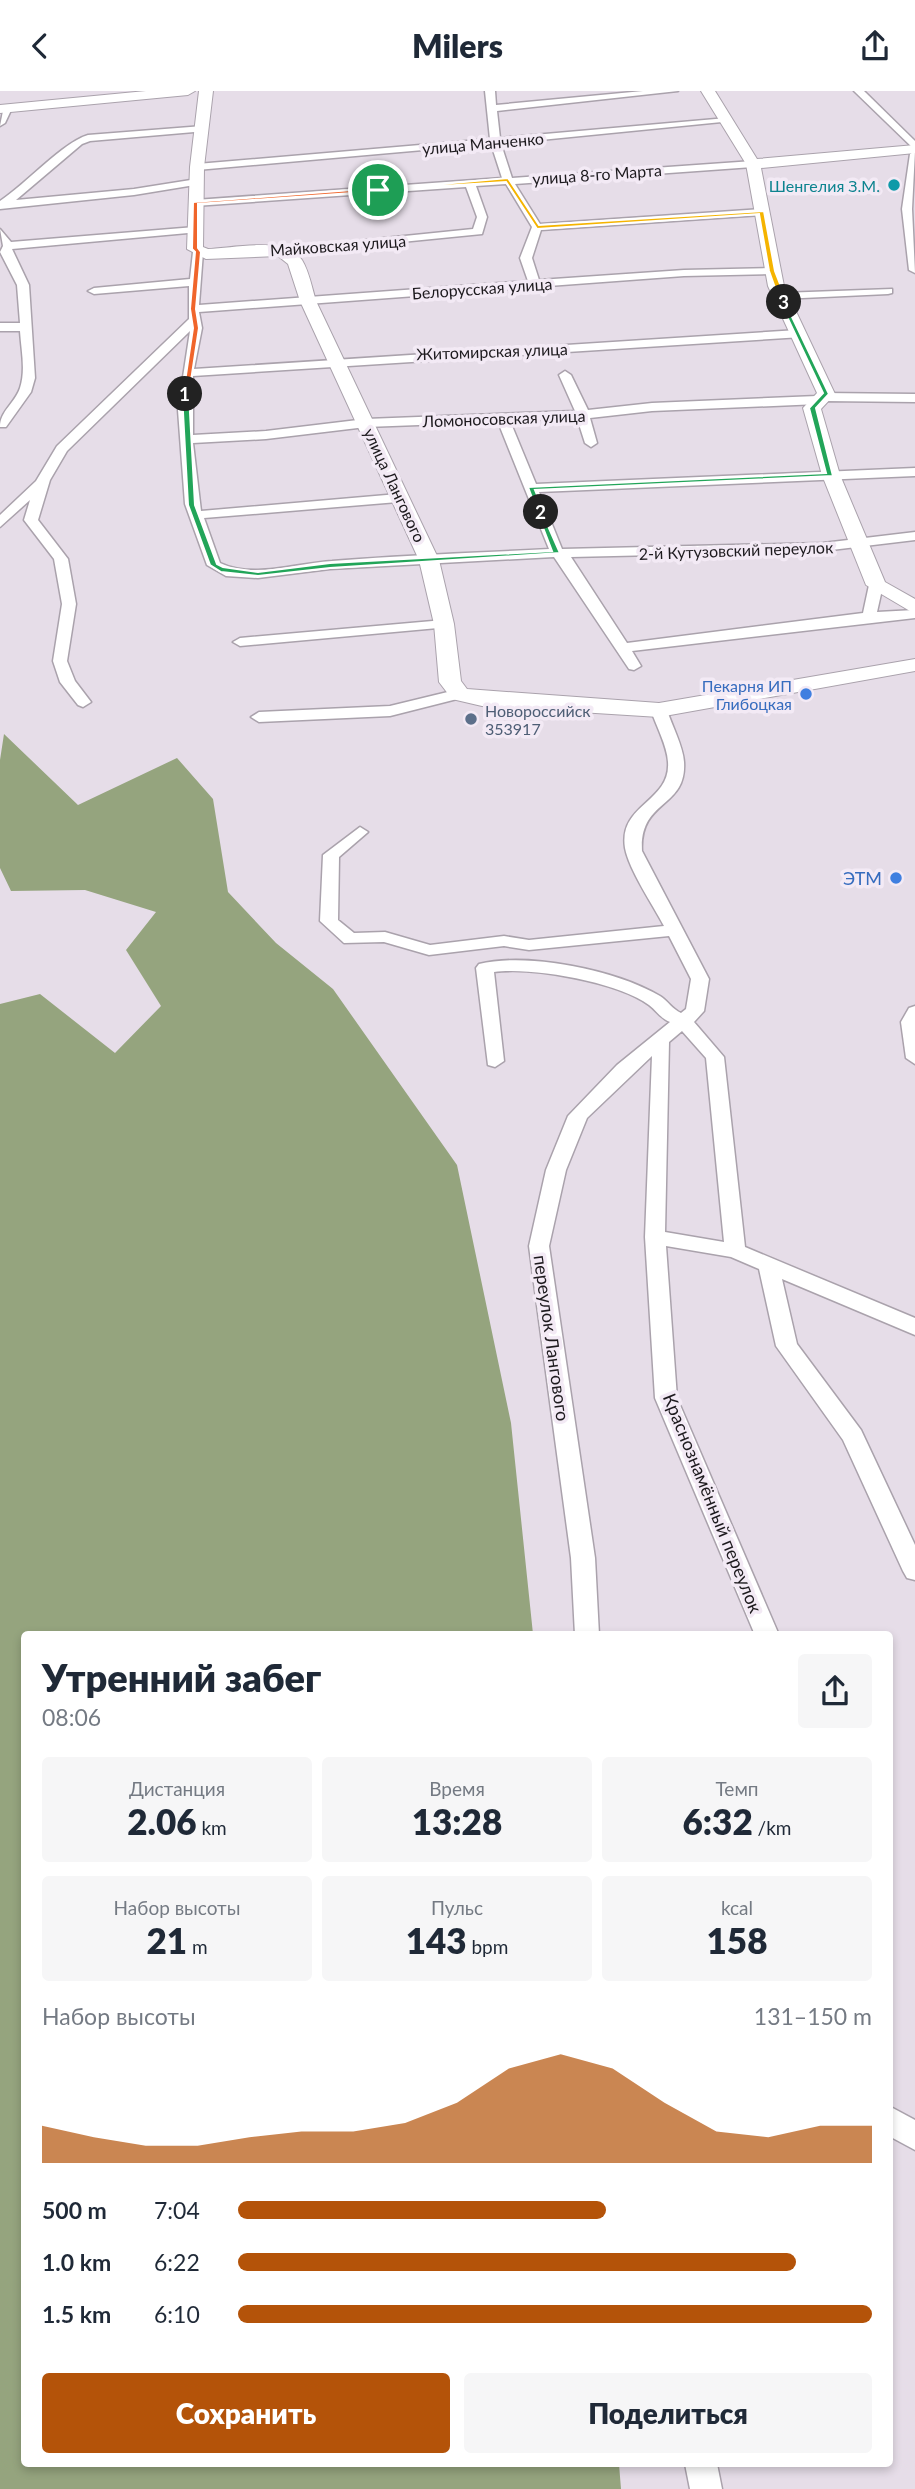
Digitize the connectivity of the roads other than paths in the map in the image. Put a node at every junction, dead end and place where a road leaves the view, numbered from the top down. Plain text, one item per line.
1 (188, 91) edge
2 (206, 91) edge
3 (490, 91) edge
4 (673, 91) edge
5 (708, 91) edge
6 (859, 91) edge
7 (494, 108) junction
8 (4, 109) edge
9 (727, 121) junction
10 (0, 123) edge
11 (203, 129) junction
12 (495, 142) junction
13 (915, 150) edge
14 (753, 164) junction
15 (197, 174) junction
16 (508, 180) junction
17 (470, 184) junction
18 (195, 203) junction
19 (2, 205) edge
20 (762, 212) junction
21 (537, 227) junction
22 (195, 230) junction
23 (0, 232) edge
24 (8, 246) junction
25 (281, 251) junction
26 (198, 252) junction
27 (914, 263) edge
28 (772, 271) junction
29 (194, 282) junction
30 (535, 285) junction
31 (94, 291) dead end
32 (888, 291) dead end
33 (781, 296) junction
34 (308, 301) junction
35 (193, 315) junction
36 (0, 327) edge
37 (25, 327) junction
38 (798, 334) junction
39 (338, 360) junction
40 (187, 373) junction
41 (565, 375) dead end
42 (915, 398) edge
43 (821, 399) junction
44 (582, 415) junction
45 (502, 417) junction
46 (366, 423) junction
47 (2, 424) edge
48 (188, 439) junction
49 (591, 443) dead end
50 (915, 472) edge
51 (831, 475) junction
52 (43, 480) junction
53 (531, 488) junction
54 (398, 498) junction
55 (196, 515) junction
56 (0, 523) edge
57 (915, 536) edge
58 (857, 544) junction
59 (556, 553) junction
60 (429, 560) junction
61 (876, 585) junction
62 (915, 608) edge
63 (915, 614) edge
64 (869, 617) junction
65 (444, 624) junction
66 (240, 642) dead end
67 (624, 648) junction
68 (915, 665) edge
69 (634, 666) dead end
70 (460, 694) junction
71 (83, 702) dead end
72 (659, 710) junction
73 (259, 717) dead end
74 (360, 832) dead end
75 (676, 930) junction
76 (913, 1017) edge
77 (683, 1021) junction
78 (660, 1040) junction
79 (915, 1058) edge
80 (495, 1061) dead end
81 (655, 1237) junction
82 (735, 1251) junction
83 (768, 1265) junction
84 (915, 1327) edge
85 (915, 1571) edge
86 (587, 1631) edge
87 (765, 1631) edge
88 (893, 2122) edge
89 (915, 2136) edge
90 (702, 2467) edge
91 (706, 2489) edge

1 - 8 street
2 - 11 street
3 - 7 street
4 - 7 street
5 - 9 street
6 - 13 street
7 - 12 street
8 - 10 street
9 - 12 street, улица Манченко
9 - 14 street
11 - 15 street
11 - 19 street
12 - 15 street, улица Манченко
12 - 16 street
13 - 14 street, улица 8-го Марта
13 - 27 street
14 - 16 street, улица 8-го Марта
14 - 20 street
15 - 18 street
15 - 19 street, улица Манченко
16 - 17 street, улица 8-го Марта
16 - 21 street
17 - 18 street, улица 8-го Марта
17 - 25 street, Майковская улица
18 - 22 street
20 - 21 street
20 - 28 street
21 - 30 street
22 - 24 street
22 - 26 street
23 - 24 street
24 - 37 street
25 - 26 street, Майковская улица
25 - 34 street, улица Лангового
26 - 29 street
28 - 30 street, Белорусская улица
28 - 33 street
29 - 31 street
29 - 35 street
30 - 34 street, Белорусская улица
32 - 33 street
33 - 38 street
34 - 35 street, Белорусская улица
34 - 39 street, улица Лангового
35 - 40 street
35 - 52 street
36 - 37 street
37 - 47 street
38 - 39 street, Житомирская улица
38 - 43 street
39 - 40 street, Житомирская улица
39 - 46 street, улица Лангового
40 - 48 street
41 - 44 street
42 - 43 street, Ломоносовская улица
43 - 44 street, Ломоносовская улица
43 - 51 street
44 - 45 street, Ломоносовская улица
44 - 49 street
45 - 46 street, Ломоносовская улица
45 - 53 street
46 - 48 street, Ломоносовская улица
46 - 54 street, улица Лангового
48 - 55 street
50 - 51 street
51 - 53 street
51 - 58 street
52 - 56 street
52 - 71 street
53 - 59 street
54 - 55 street
54 - 60 street, улица Лангового
55 - 60 street, 2-й Кутузовский переулок
57 - 58 street, 2-й Кутузовский переулок
58 - 59 street, 2-й Кутузовский переулок
58 - 61 street
59 - 60 street, 2-й Кутузовский переулок
59 - 67 street
60 - 65 street, улица Лангового
61 - 62 street
61 - 64 street
63 - 64 street
64 - 67 street
65 - 66 street
65 - 70 street, улица Лангового
67 - 69 street
68 - 72 street
70 - 72 street
70 - 73 street
72 - 75 street
74 - 75 street
75 - 77 street
76 - 79 street
77 - 78 street
77 - 80 street
77 - 82 street
78 - 81 street, Краснознамённый переулок
78 - 86 street, переулок Лангового
81 - 82 street
81 - 87 street, Краснознамённый переулок
82 - 83 street
83 - 84 street
83 - 85 street
88 - 89 street
90 - 91 street

